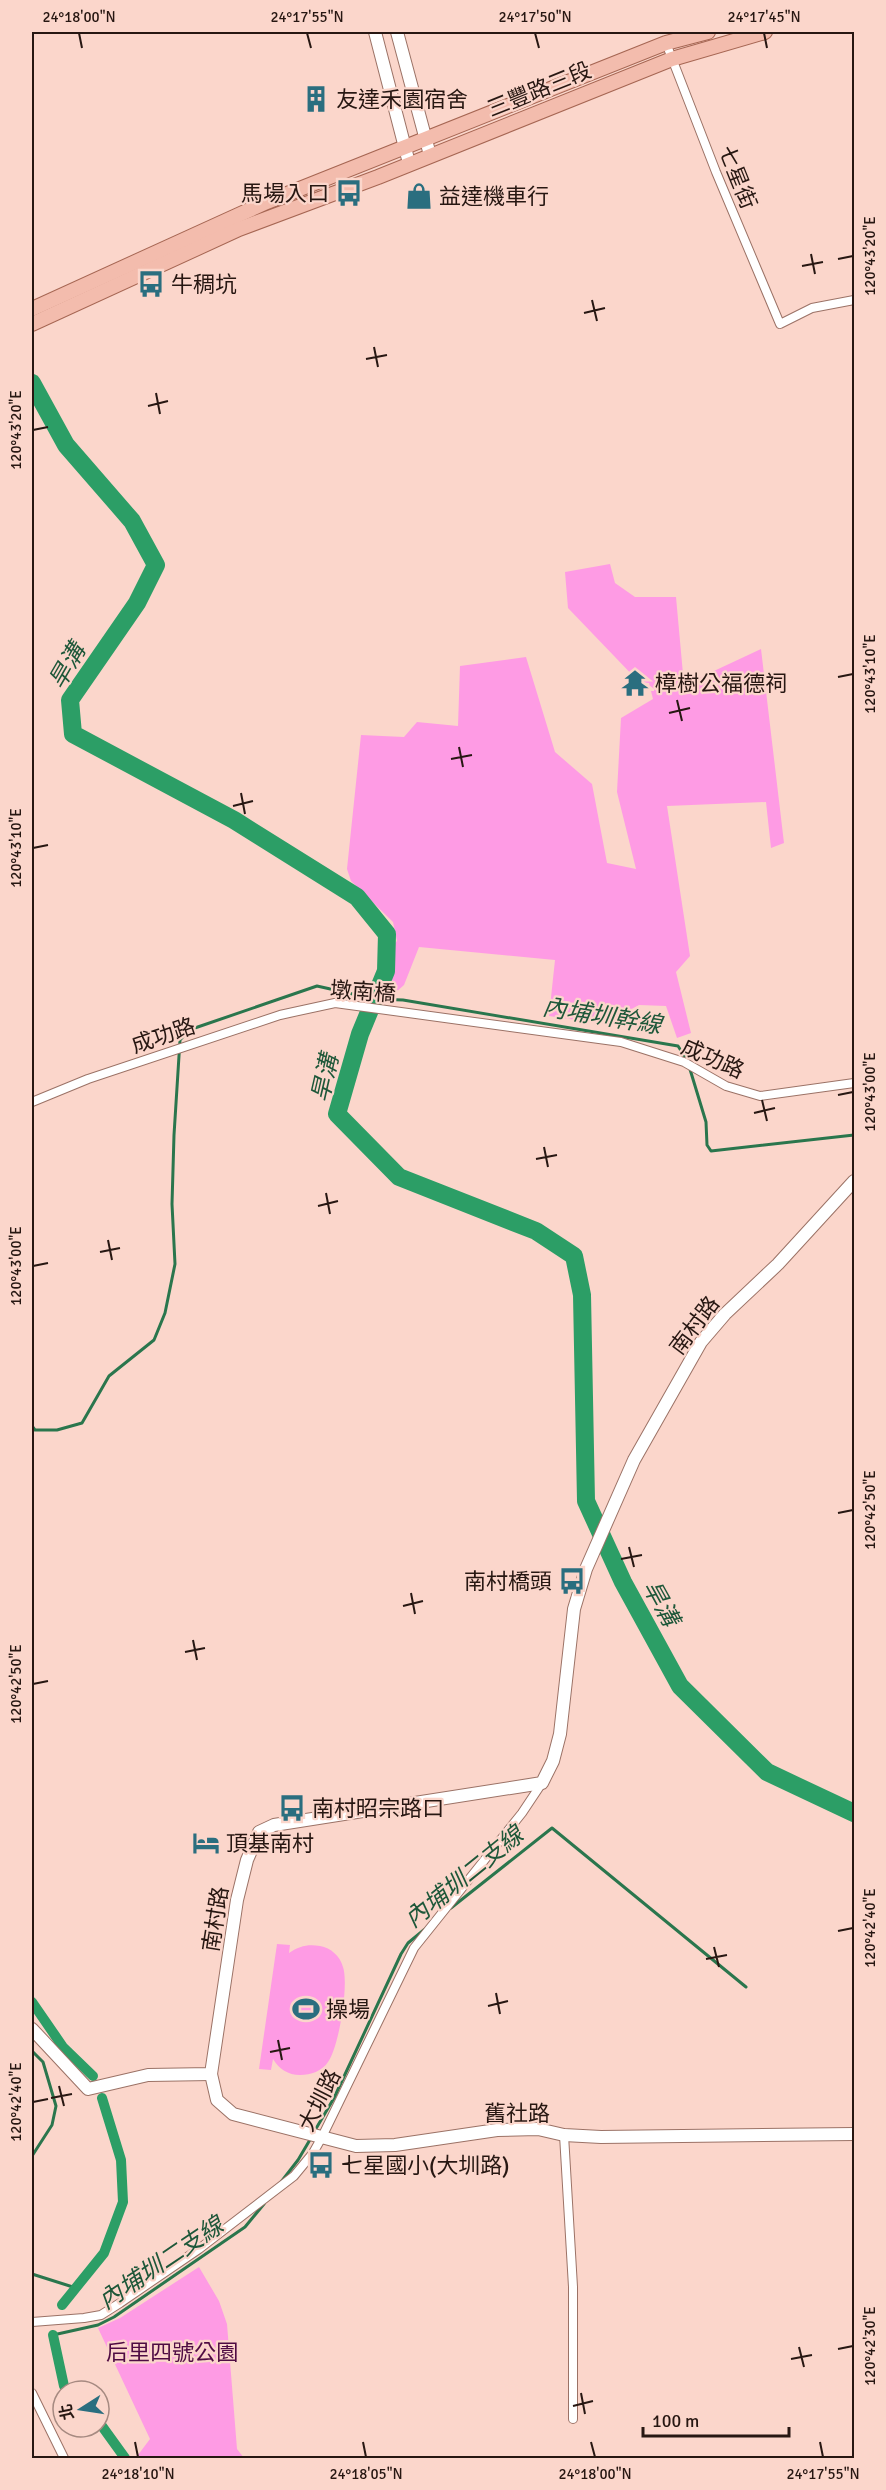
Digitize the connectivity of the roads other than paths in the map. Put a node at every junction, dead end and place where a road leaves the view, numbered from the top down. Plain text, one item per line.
1 (375, 32) edge
2 (397, 32) edge
3 (708, 32) edge
4 (765, 32) edge
5 (666, 43) junction
6 (672, 58) junction
7 (426, 139) junction
8 (405, 147) junction
9 (430, 155) junction
10 (409, 164) junction
11 (855, 300) edge
12 (32, 319) edge
13 (307, 1007) joint
14 (417, 1013) joint
15 (855, 1083) edge
16 (32, 1102) edge
17 (855, 1181) edge
18 (542, 1783) junction
19 (32, 2029) edge
20 (211, 2074) junction
21 (855, 2134) edge
22 (564, 2135) junction
23 (322, 2138) junction
24 (32, 2322) edge
25 (32, 2393) edge
26 (573, 2419) dead end
27 (64, 2458) edge

1 - 8 street
2 - 7 street
3 - 5 main road, 三豐路三段
4 - 6 main road, 三豐路三段
5 - 6 street, 七星街
5 - 7 main road, 三豐路三段
6 - 9 main road, 三豐路三段
6 - 11 street, 七星街
7 - 8 main road, 三豐路三段
7 - 9 street
8 - 10 street
8 - 12 main road, 三豐路三段
9 - 10 main road, 三豐路三段
10 - 12 main road, 三豐路三段
13 - 14 street, 墩南橋
13 - 16 street, 成功路
14 - 15 street, 成功路
17 - 18 street, 南村路
18 - 20 street, 南村路
18 - 23 street, 大圳路
19 - 20 street
20 - 23 street, 舊社路
21 - 22 street, 舊社路
22 - 23 street, 舊社路
22 - 26 street
23 - 24 street, 大圳路
25 - 27 street

